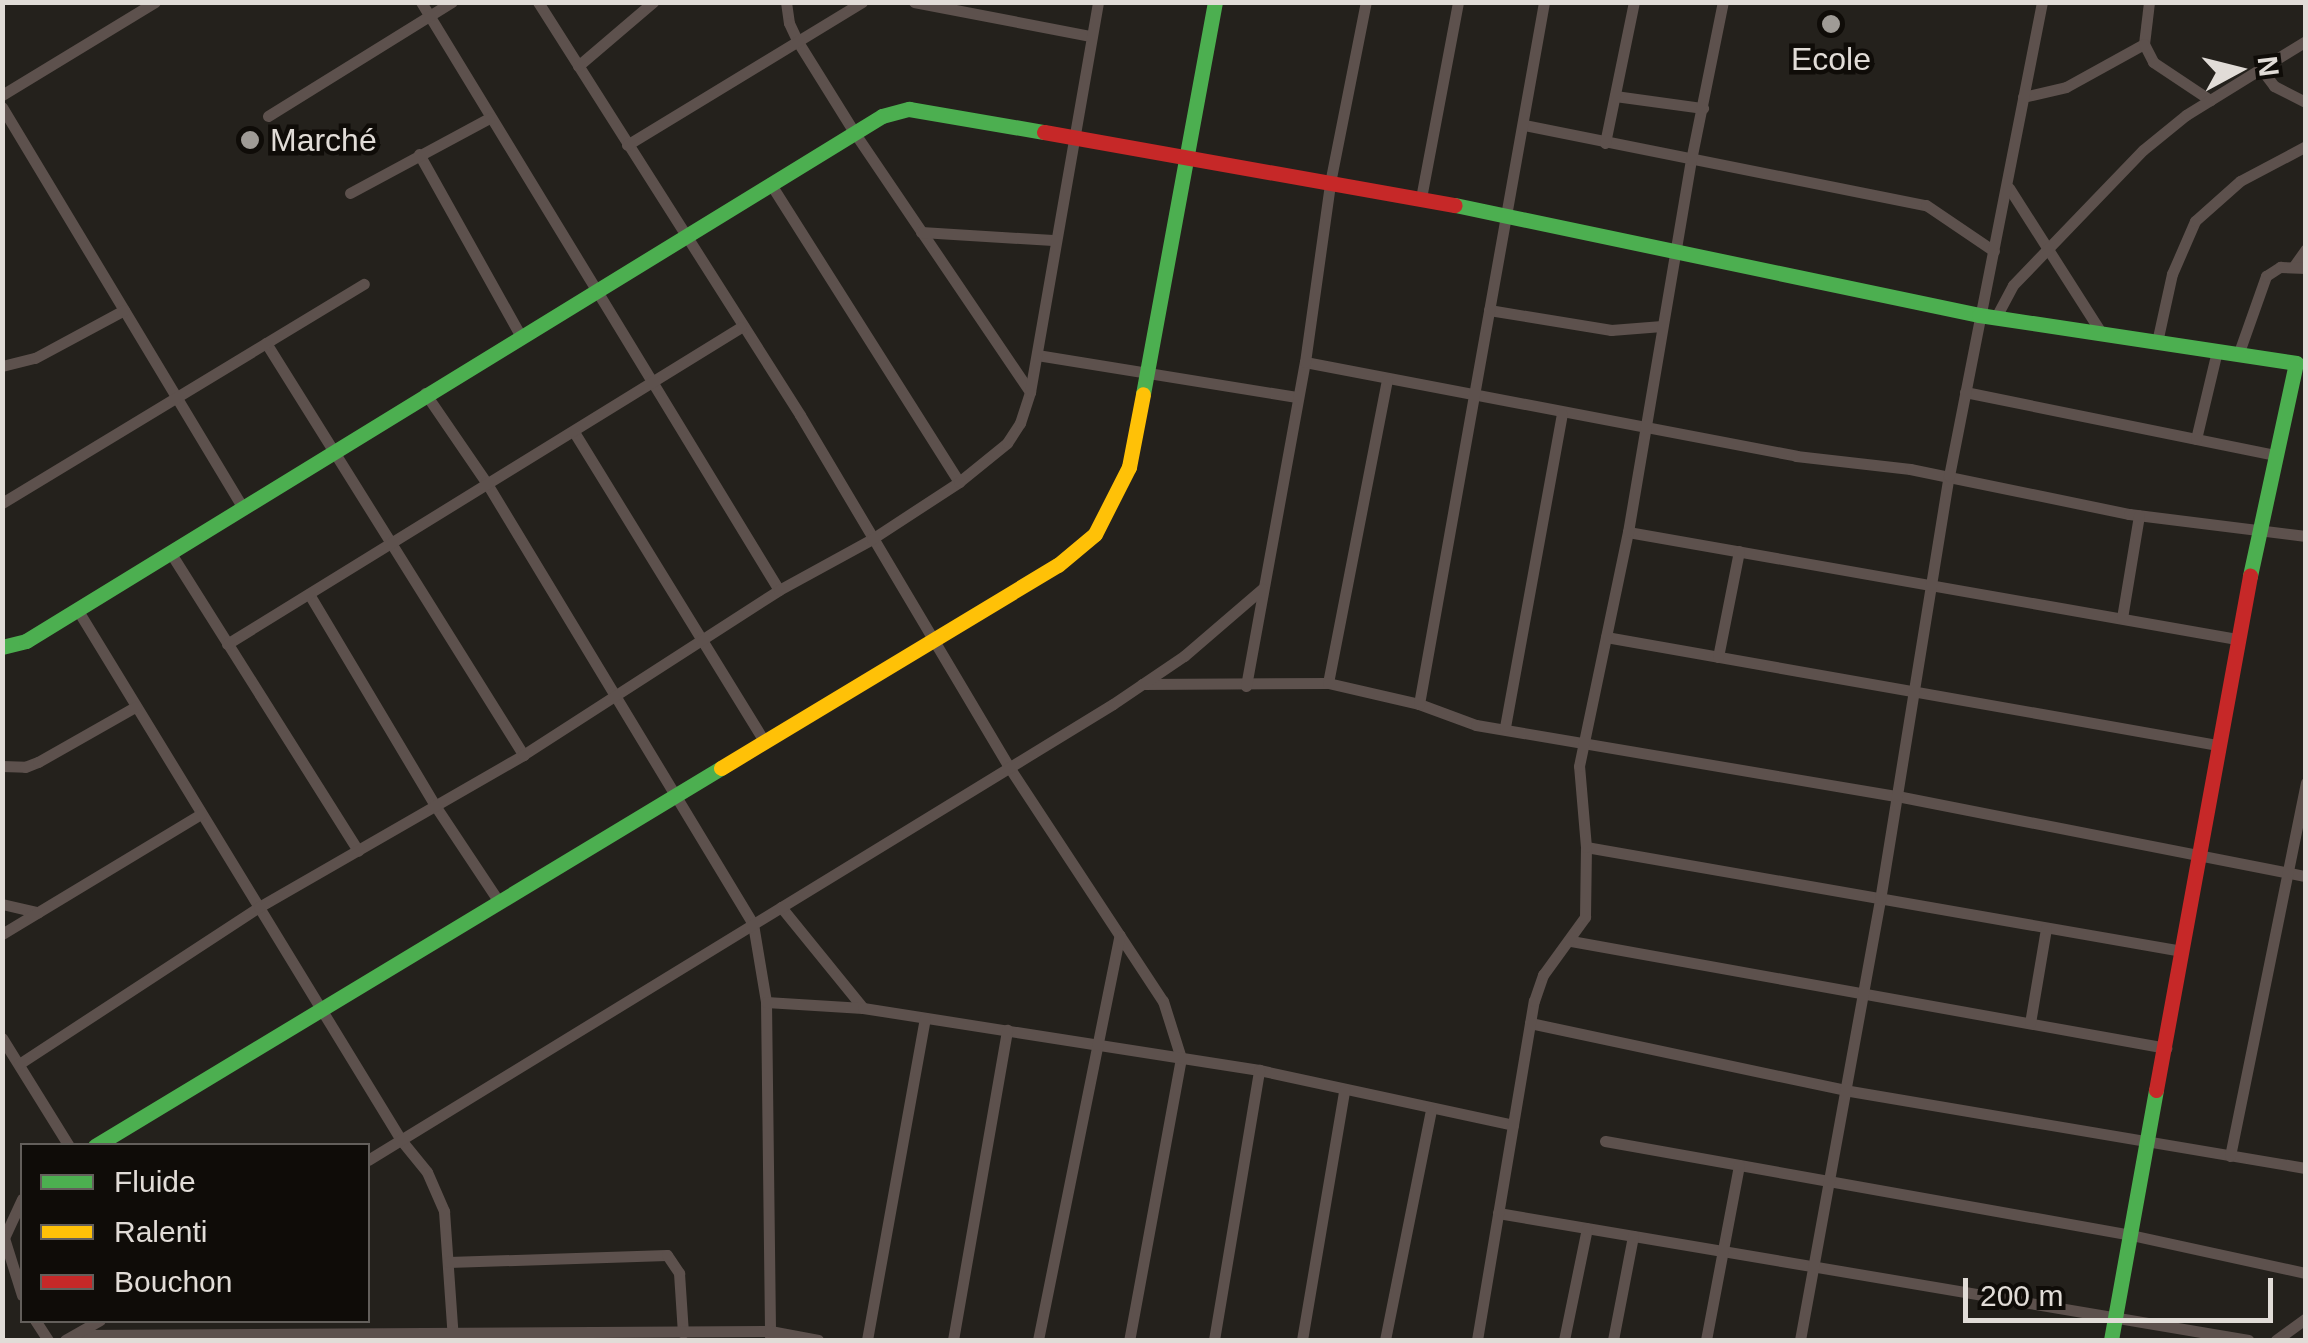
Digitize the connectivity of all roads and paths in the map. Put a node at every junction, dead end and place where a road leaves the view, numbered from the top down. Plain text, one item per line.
1 (155, 2) edge
2 (421, 2) edge
3 (452, 2) edge
4 (538, 2) edge
5 (653, 2) edge
6 (786, 2) edge
7 (862, 2) edge
8 (914, 2) edge
9 (995, 2) edge
10 (1098, 2) edge
11 (1214, 2) edge
12 (1366, 2) edge
13 (1458, 2) edge
14 (1544, 2) edge
15 (1634, 2) edge
16 (1723, 2) edge
17 (2042, 2) edge
18 (2149, 2) edge
19 (429, 17) junction
20 (992, 17) junction
21 (1091, 36) junction
22 (2306, 41) edge
23 (798, 42) junction
24 (2144, 44) junction
25 (578, 66) junction
26 (2262, 70) junction
27 (2, 95) edge
28 (1615, 96) junction
29 (2023, 96) junction
30 (2210, 100) junction
31 (2306, 102) edge
32 (2, 107) edge
33 (1703, 108) junction
34 (268, 116) dead end
35 (489, 118) junction
36 (1524, 125) junction
37 (854, 132) junction
38 (1072, 136) junction
39 (1605, 143) junction
40 (626, 145) junction
41 (2306, 146) edge
42 (419, 154) junction
43 (1186, 155) junction
44 (1691, 160) junction
45 (770, 183) junction
46 (1330, 183) junction
47 (2008, 188) junction
48 (350, 193) dead end
49 (1421, 198) junction
50 (1504, 216) junction
51 (922, 232) junction
52 (683, 236) junction
53 (1053, 240) junction
54 (2050, 247) junction
55 (2306, 249) edge
56 (1675, 251) junction
57 (1994, 251) junction
58 (2300, 267) edge
59 (364, 284) dead end
60 (597, 288) junction
61 (124, 310) junction
62 (1489, 310) junction
63 (1988, 316) junction
64 (1662, 326) junction
65 (742, 327) junction
66 (2102, 334) junction
67 (520, 335) junction
68 (2157, 342) junction
69 (266, 344) junction
70 (2216, 351) junction
71 (2238, 354) junction
72 (1037, 355) junction
73 (1305, 362) junction
74 (2301, 364) edge
75 (2, 366) edge
76 (1146, 373) junction
77 (1387, 378) junction
78 (657, 383) junction
79 (1030, 392) junction
80 (1966, 392) junction
81 (426, 393) junction
82 (1476, 395) junction
83 (1297, 397) junction
84 (177, 398) junction
85 (1562, 414) junction
86 (1645, 426) junction
87 (574, 432) junction
88 (2196, 439) junction
89 (333, 450) junction
90 (2276, 454) junction
91 (1949, 476) junction
92 (486, 482) junction
93 (959, 482) junction
94 (2, 502) edge
95 (242, 506) junction
96 (2140, 515) junction
97 (2260, 530) junction
98 (1628, 532) junction
99 (2306, 536) edge
100 (872, 539) junction
101 (390, 542) junction
102 (1739, 551) junction
103 (170, 552) junction
104 (1932, 584) junction
105 (1262, 589) junction
106 (779, 590) junction
107 (308, 594) junction
108 (77, 609) junction
109 (2122, 618) junction
110 (1606, 637) junction
111 (705, 640) junction
112 (2237, 640) junction
113 (931, 642) junction
114 (227, 644) junction
115 (2, 647) edge
116 (1718, 658) junction
117 (1328, 683) junction
118 (1142, 684) junction
119 (1246, 686) junction
120 (1914, 692) junction
121 (617, 698) junction
122 (1418, 704) junction
123 (135, 706) junction
124 (1505, 728) junction
125 (1584, 741) junction
126 (765, 742) junction
127 (2218, 745) junction
128 (523, 755) junction
129 (2, 766) edge
130 (1008, 768) junction
131 (2306, 782) edge
132 (675, 796) junction
133 (1897, 796) junction
134 (436, 807) junction
135 (201, 814) junction
136 (1586, 848) junction
137 (358, 851) junction
138 (2198, 858) junction
139 (2289, 874) junction
140 (2306, 876) edge
141 (1880, 900) junction
142 (500, 902) junction
143 (2, 904) edge
144 (781, 906) junction
145 (259, 907) junction
146 (38, 912) junction
147 (753, 924) junction
148 (2046, 928) junction
149 (2, 934) edge
150 (1120, 935) junction
151 (1571, 942) junction
152 (2182, 951) junction
153 (1863, 993) junction
154 (766, 1002) junction
155 (323, 1008) junction
156 (863, 1008) junction
157 (925, 1018) junction
158 (1530, 1023) junction
159 (2030, 1023) junction
160 (1007, 1030) junction
161 (2, 1038) edge
162 (1095, 1043) junction
163 (2166, 1048) junction
164 (1181, 1058) junction
165 (19, 1064) junction
166 (1259, 1070) junction
167 (1844, 1090) junction
168 (1344, 1091) junction
169 (1431, 1110) junction
170 (1513, 1126) junction
171 (401, 1140) junction
172 (1605, 1142) dead end
173 (2148, 1142) junction
174 (67, 1143) edge
175 (100, 1143) edge
176 (2230, 1156) junction
177 (370, 1159) edge
178 (1739, 1165) junction
179 (2306, 1168) edge
180 (1828, 1180) junction
181 (20, 1203) edge
182 (1498, 1214) junction
183 (1587, 1228) junction
184 (2131, 1235) junction
185 (1633, 1236) junction
186 (3, 1237) edge
187 (1722, 1251) junction
188 (448, 1262) junction
189 (1812, 1266) junction
190 (2306, 1273) edge
191 (20, 1289) edge
192 (2116, 1318) junction
193 (2306, 1318) edge
194 (95, 1323) edge
195 (683, 1333) junction
196 (770, 1336) edge
197 (70, 1338) edge
198 (454, 1338) edge
199 (818, 1340) edge
200 (867, 1340) edge
201 (953, 1340) edge
202 (1038, 1340) edge
203 (1128, 1340) edge
204 (1214, 1340) edge
205 (1302, 1340) edge
206 (1385, 1340) edge
207 (1478, 1340) edge
208 (1564, 1340) edge
209 (1613, 1340) edge
210 (1706, 1340) edge
211 (1800, 1340) edge
212 (2111, 1340) edge
213 (2248, 1340) edge
214 (2276, 1340) edge

1 - 27 street
2 - 19 street
3 - 19 street
4 - 25 street
5 - 25 street
6 - 23 street
7 - 23 street
8 - 20 street
9 - 20 street
10 - 21 street
11 - 43 street
12 - 46 street
13 - 49 street
14 - 36 street
15 - 28 street
16 - 33 street
17 - 29 street
18 - 24 street
19 - 34 street
19 - 35 street
20 - 21 street
21 - 38 street
22 - 26 street
23 - 37 street
23 - 40 street
24 - 29 street
24 - 30 street
25 - 40 street
26 - 30 street
26 - 31 street
28 - 33 street
28 - 39 street
29 - 47 street
30 - 54 street
32 - 61 street
33 - 44 street
35 - 42 street
35 - 60 street
36 - 39 street
36 - 50 street
37 - 38 street
37 - 45 street
37 - 51 street
38 - 43 street
38 - 53 street
39 - 44 street
40 - 52 street
41 - 68 street
42 - 48 street
42 - 67 street
43 - 46 street
43 - 76 street
44 - 56 street
44 - 57 street
45 - 52 street
45 - 93 street
46 - 49 street
46 - 73 street
47 - 54 street
47 - 57 street
49 - 50 street
50 - 56 street
50 - 62 street
51 - 53 street
51 - 79 street
52 - 60 street
52 - 65 street
53 - 72 street
54 - 63 street
54 - 66 street
55 - 58 street
56 - 63 street
56 - 64 street
57 - 63 street
58 - 71 street
59 - 69 street
60 - 67 street
60 - 78 street
61 - 75 street
61 - 84 street
62 - 64 street
62 - 82 street
63 - 66 street
63 - 80 street
64 - 86 street
65 - 78 street
65 - 100 street
66 - 68 street
67 - 81 street
68 - 70 street
69 - 84 street
69 - 89 street
70 - 71 street
70 - 88 street
71 - 74 street
72 - 76 street
72 - 79 street
73 - 77 street
73 - 83 street
74 - 90 street
76 - 83 street
76 - 113 street
77 - 82 street
77 - 117 street
78 - 87 street
78 - 106 street
79 - 93 street
80 - 88 street
80 - 91 street
81 - 89 street
81 - 92 street
82 - 85 street
82 - 122 street
83 - 105 street
84 - 94 street
84 - 95 street
85 - 86 street
85 - 124 street
86 - 91 street
86 - 98 street
87 - 92 street
87 - 111 street
88 - 90 street
89 - 95 street
89 - 101 street
90 - 97 street
91 - 96 street
91 - 104 street
92 - 101 street
92 - 121 street
93 - 100 street
95 - 103 street
96 - 97 street
96 - 109 street
97 - 99 street
97 - 112 street
98 - 102 street
98 - 110 street
100 - 106 street
100 - 113 street
101 - 107 street
101 - 128 street
102 - 104 street
102 - 116 street
103 - 108 street
103 - 114 street
104 - 109 street
104 - 120 street
105 - 118 street
105 - 119 street
106 - 111 street
107 - 114 street
107 - 134 street
108 - 115 street
108 - 123 street
109 - 112 street
110 - 116 street
110 - 125 street
111 - 121 street
111 - 126 street
112 - 127 street
113 - 126 street
113 - 130 street
114 - 137 street
116 - 120 street
117 - 119 street
117 - 122 street
118 - 119 street
118 - 130 street
120 - 127 street
120 - 133 street
121 - 128 street
121 - 132 street
122 - 124 street
123 - 129 street
123 - 135 street
124 - 125 street
125 - 133 street
125 - 136 street
126 - 132 street
127 - 138 street
128 - 134 street
130 - 144 street
130 - 150 street
131 - 139 street
132 - 142 street
132 - 147 street
133 - 138 street
133 - 141 street
134 - 137 street
134 - 142 street
135 - 145 street
135 - 146 street
136 - 141 street
136 - 151 street
137 - 145 street
138 - 139 street
138 - 152 street
139 - 140 street
139 - 176 street
141 - 148 street
141 - 153 street
142 - 155 street
143 - 146 street
144 - 147 street
144 - 156 street
145 - 155 street
145 - 165 street
146 - 149 street
147 - 154 street
147 - 171 street
148 - 152 street
148 - 159 street
150 - 162 street
150 - 164 street
151 - 153 street
151 - 158 street
152 - 163 street
153 - 159 street
153 - 167 street
154 - 156 street
154 - 196 street
155 - 171 street
155 - 175 street
156 - 157 street
157 - 160 street
157 - 200 street
158 - 167 street
158 - 170 street
159 - 163 street
160 - 162 street
160 - 201 street
161 - 165 street
162 - 164 street
162 - 202 street
163 - 173 street
164 - 166 street
164 - 203 street
165 - 174 street
166 - 168 street
166 - 204 street
167 - 173 street
167 - 180 street
168 - 169 street
168 - 205 street
169 - 170 street
169 - 206 street
170 - 182 street
171 - 177 street
171 - 188 street
172 - 178 street
173 - 176 street
173 - 184 street
176 - 179 street
178 - 180 street
178 - 187 street
180 - 184 street
180 - 189 street
181 - 186 street
182 - 183 street
182 - 207 street
183 - 185 street
183 - 208 street
184 - 190 street
184 - 192 street
185 - 187 street
185 - 209 street
186 - 191 street
187 - 189 street
187 - 210 street
188 - 195 street
188 - 198 street
189 - 192 street
189 - 211 street
192 - 212 street
192 - 213 street
193 - 214 street
194 - 197 street
195 - 196 street
195 - 198 street
196 - 199 street
197 - 198 street

